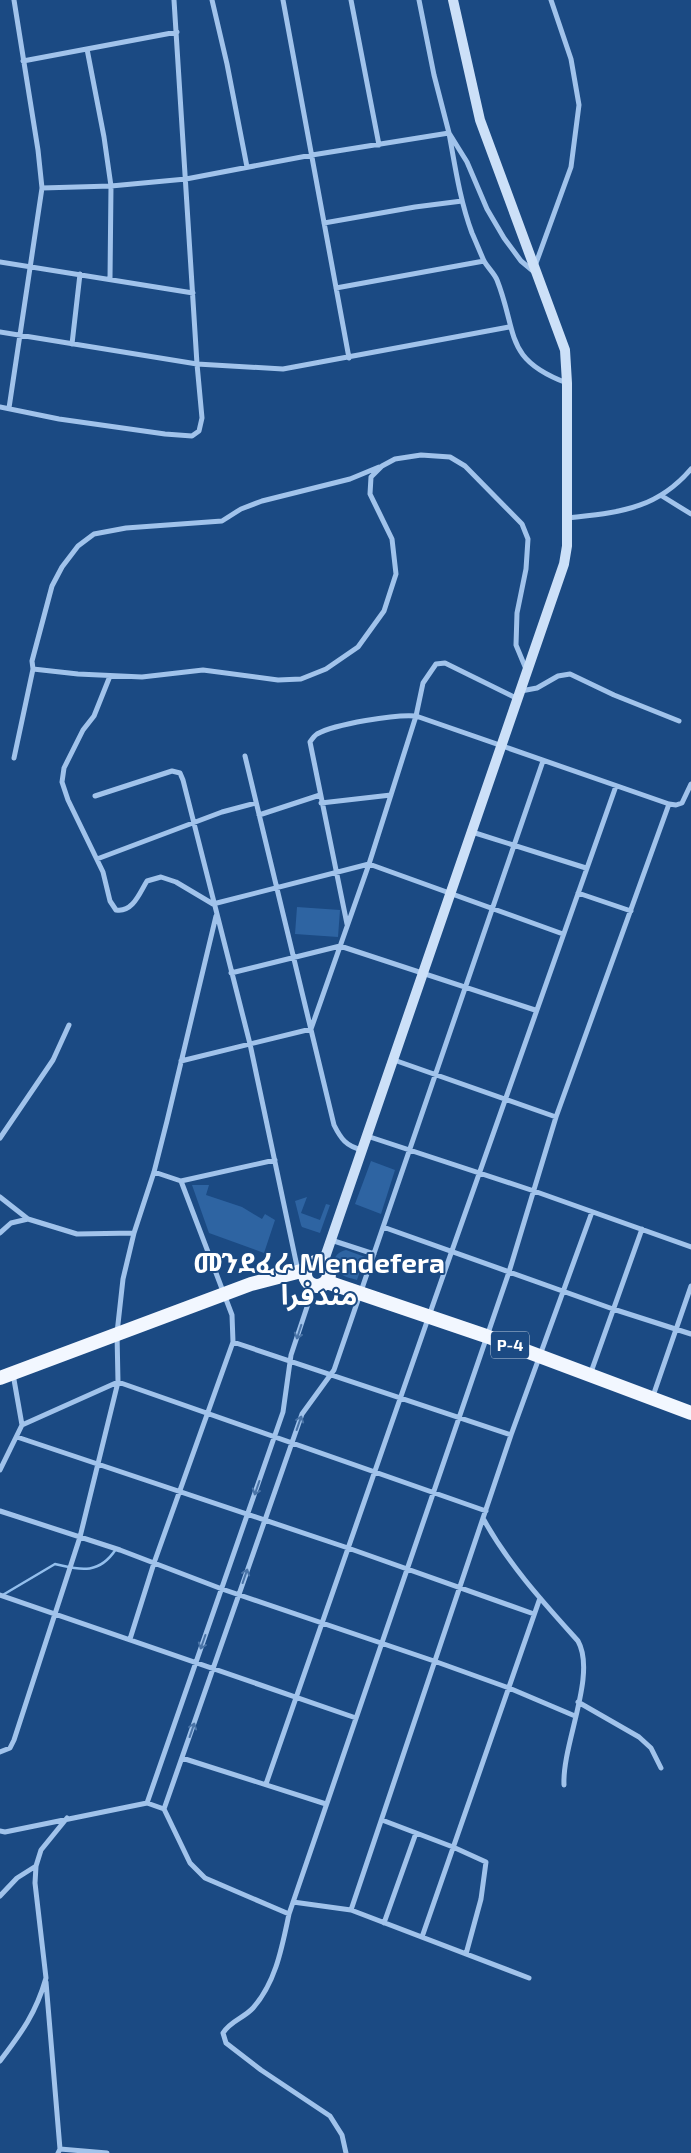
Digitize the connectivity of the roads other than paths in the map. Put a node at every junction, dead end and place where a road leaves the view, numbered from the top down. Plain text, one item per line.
1 (14, 0) edge
2 (174, 0) edge
3 (212, 0) edge
4 (283, 0) edge
5 (351, 0) edge
6 (419, 0) edge
7 (453, 0) edge
8 (550, 0) edge
9 (177, 32) junction
10 (87, 49) junction
11 (23, 61) junction
12 (449, 133) junction
13 (379, 144) junction
14 (312, 155) junction
15 (247, 167) junction
16 (186, 179) junction
17 (111, 186) junction
18 (42, 188) junction
19 (462, 201) junction
20 (324, 223) junction
21 (484, 261) junction
22 (0, 262) edge
23 (31, 266) junction
24 (536, 271) junction
25 (80, 274) junction
26 (110, 279) junction
27 (336, 288) junction
28 (193, 293) junction
29 (509, 327) junction
30 (0, 332) edge
31 (21, 335) junction
32 (72, 344) junction
33 (349, 358) junction
34 (197, 364) junction
35 (568, 383) junction
36 (0, 407) edge
37 (9, 408) junction
38 (382, 466) junction
39 (691, 469) edge
40 (662, 496) junction
41 (691, 514) edge
42 (568, 518) junction
43 (33, 669) junction
44 (527, 672) junction
45 (110, 676) junction
46 (519, 695) junction
47 (416, 716) junction
48 (679, 721) dead end
49 (502, 747) junction
50 (245, 756) dead end
51 (14, 758) dead end
52 (543, 761) junction
53 (691, 784) edge
54 (616, 786) junction
55 (320, 795) junction
56 (391, 795) junction
57 (95, 796) dead end
58 (256, 803) junction
59 (321, 803) junction
60 (669, 804) junction
61 (259, 815) junction
62 (193, 823) junction
63 (472, 832) junction
64 (514, 844) junction
65 (97, 859) junction
66 (369, 864) junction
67 (586, 868) junction
68 (338, 873) junction
69 (276, 888) junction
70 (451, 893) junction
71 (578, 893) junction
72 (213, 904) junction
73 (492, 908) junction
74 (631, 911) junction
75 (216, 916) junction
76 (347, 924) junction
77 (563, 934) junction
78 (340, 946) junction
79 (293, 957) junction
80 (231, 972) junction
81 (423, 974) junction
82 (464, 988) junction
83 (535, 1010) junction
84 (69, 1025) dead end
85 (311, 1029) junction
86 (250, 1044) junction
87 (394, 1060) junction
88 (181, 1061) junction
89 (435, 1074) junction
90 (504, 1099) junction
91 (556, 1117) junction
92 (367, 1136) junction
93 (0, 1138) edge
94 (362, 1150) junction
95 (410, 1150) junction
96 (275, 1160) junction
97 (154, 1172) junction
98 (480, 1174) junction
99 (181, 1181) junction
100 (534, 1191) junction
101 (0, 1197) edge
102 (592, 1212) junction
103 (28, 1219) junction
104 (383, 1227) junction
105 (642, 1229) junction
106 (0, 1232) edge
107 (134, 1233) junction
108 (331, 1240) junction
109 (691, 1247) edge
110 (452, 1251) junction
111 (374, 1254) junction
112 (323, 1263) junction
113 (302, 1271) junction
114 (509, 1272) junction
115 (321, 1284) junction
116 (691, 1286) edge
117 (562, 1291) junction
118 (223, 1294) junction
119 (360, 1294) junction
120 (613, 1309) junction
121 (429, 1316) junction
122 (676, 1328) junction
123 (117, 1333) junction
124 (691, 1334) edge
125 (486, 1336) junction
126 (233, 1342) junction
127 (540, 1356) junction
128 (290, 1361) junction
129 (330, 1374) junction
130 (7, 1375) edge
131 (590, 1376) junction
132 (118, 1382) junction
133 (401, 1398) junction
134 (652, 1399) junction
135 (691, 1413) edge
136 (208, 1415) junction
137 (459, 1417) junction
138 (22, 1425) junction
139 (511, 1435) junction
140 (17, 1437) junction
141 (274, 1438) junction
142 (291, 1444) junction
143 (97, 1463) junction
144 (0, 1470) edge
145 (375, 1472) junction
146 (180, 1491) junction
147 (433, 1492) junction
148 (486, 1511) junction
149 (0, 1512) edge
150 (248, 1514) junction
151 (264, 1519) junction
152 (484, 1520) junction
153 (80, 1536) junction
154 (348, 1548) junction
155 (154, 1562) junction
156 (406, 1570) junction
157 (461, 1588) junction
158 (222, 1589) junction
159 (0, 1595) edge
160 (239, 1595) junction
161 (540, 1598) junction
162 (54, 1614) junction
163 (534, 1614) junction
164 (322, 1623) junction
165 (130, 1640) junction
166 (381, 1644) junction
167 (434, 1661) junction
168 (196, 1662) junction
169 (213, 1668) junction
170 (509, 1688) junction
171 (296, 1697) junction
172 (578, 1702) junction
173 (575, 1716) junction
174 (356, 1718) junction
175 (0, 1752) edge
176 (182, 1758) junction
177 (661, 1768) dead end
178 (266, 1784) junction
179 (564, 1785) dead end
180 (147, 1803) junction
181 (326, 1804) junction
182 (164, 1809) junction
183 (67, 1818) junction
184 (382, 1820) junction
185 (3, 1831) edge
186 (416, 1833) junction
187 (0, 1836) edge
188 (453, 1847) junction
189 (36, 1866) junction
190 (0, 1896) edge
191 (293, 1902) junction
192 (352, 1910) junction
193 (289, 1914) junction
194 (384, 1922) junction
195 (422, 1937) junction
196 (466, 1954) junction
197 (46, 1978) junction
198 (529, 1978) dead end
199 (0, 2061) edge
200 (59, 2151) edge
201 (107, 2153) edge
202 (346, 2153) edge

1 - 11 street
2 - 9 street
3 - 15 street
4 - 14 street
5 - 13 street
6 - 12 street
7 - 24 main road
8 - 24 street
9 - 10 street
9 - 16 street
10 - 11 street
10 - 17 street
11 - 18 street
12 - 13 street
12 - 19 street
12 - 24 street
13 - 14 street
14 - 15 street
14 - 20 street
15 - 16 street
16 - 17 street
16 - 28 street
17 - 18 street
17 - 26 street
18 - 23 street
19 - 20 street
19 - 21 street
20 - 27 street
21 - 27 street
21 - 29 street
22 - 23 street
23 - 25 street
23 - 31 street
24 - 35 main road
25 - 26 street
25 - 32 street
26 - 28 street
27 - 33 street
28 - 34 street
29 - 33 street
29 - 35 street
30 - 31 street
31 - 32 street
31 - 37 street
32 - 34 street
33 - 34 street
34 - 37 street
35 - 42 main road
36 - 37 street
38 - 43 street
38 - 44 street
38 - 45 street
39 - 40 street
40 - 41 street
40 - 42 street
42 - 44 main road
43 - 45 street
43 - 51 street
44 - 46 main road
45 - 65 street
46 - 47 street
46 - 48 street
46 - 49 main road
47 - 49 street
47 - 55 street
47 - 56 street
49 - 52 street
49 - 63 main road
50 - 58 street
52 - 54 street
52 - 64 street
53 - 60 street
54 - 60 street
54 - 67 street
55 - 59 street
55 - 61 street
56 - 59 street
56 - 66 street
57 - 62 street
58 - 61 street
58 - 62 street
59 - 68 street
60 - 74 street
61 - 69 street
62 - 65 street
62 - 72 street
63 - 64 street
63 - 70 main road
64 - 67 street
64 - 73 street
65 - 72 street
66 - 68 street
66 - 70 street
66 - 76 street
67 - 71 street
68 - 69 street
68 - 76 street
69 - 72 street
69 - 79 street
70 - 73 street
70 - 81 main road
71 - 74 street
71 - 77 street
72 - 75 street
73 - 77 street
73 - 82 street
74 - 91 street
75 - 80 street
75 - 88 street
76 - 78 street
77 - 83 street
78 - 79 street
78 - 81 street
78 - 85 street
79 - 80 street
79 - 85 street
80 - 86 street
81 - 82 street
81 - 87 main road
82 - 83 street
82 - 89 street
83 - 90 street
84 - 93 street
85 - 86 street
85 - 94 street
86 - 88 street
86 - 96 street
87 - 89 street
87 - 92 main road
88 - 97 street
89 - 90 street
89 - 95 street
90 - 91 street
90 - 98 street
91 - 100 street
92 - 94 main road
92 - 95 street
94 - 108 main road
95 - 98 street
95 - 104 street
96 - 99 street
96 - 113 street
97 - 99 street
97 - 107 street
98 - 100 street
98 - 110 street
99 - 118 street
100 - 102 street
100 - 114 street
101 - 103 street
102 - 105 street
102 - 117 street
103 - 106 street
103 - 107 street
104 - 110 street
104 - 111 street
105 - 109 street
105 - 120 street
107 - 123 street
108 - 111 street
108 - 112 main road
110 - 114 street
110 - 121 street
111 - 119 street
112 - 113 highway
112 - 115 highway
113 - 115 highway
113 - 118 highway
114 - 117 street
114 - 125 street
115 - 119 highway, P-4
115 -> 128 street
116 - 122 street
117 - 120 street
117 - 127 street
118 - 123 highway
118 - 126 street
119 - 121 highway, P-4
119 - 129 street
120 - 122 street
120 - 131 street
121 - 125 highway, P-4
121 - 133 street
122 - 124 street
122 - 134 street
123 - 130 highway
123 - 132 street
125 - 127 highway, P-4
125 - 137 street
126 - 128 street
126 - 136 street
127 - 131 highway, P-4
127 - 139 street
128 - 129 street
128 - 141 street
129 - 133 street
142 -> 129 street
130 - 138 street
131 - 134 highway, P-4
132 - 136 street
132 - 138 street
132 - 143 street
133 - 137 street
133 - 145 street
134 - 135 highway, P-4
136 - 141 street
136 - 146 street
137 - 139 street
137 - 147 street
138 - 140 street
139 - 148 street
140 - 143 street
140 - 144 street
141 - 142 street
141 -> 150 street
142 - 145 street
142 - 151 street
143 - 146 street
143 - 153 street
145 - 147 street
145 - 154 street
146 - 150 street
146 - 155 street
147 - 148 street
147 - 156 street
148 - 152 street
149 - 153 street
150 - 151 street
150 - 158 street
151 - 154 street
160 -> 151 street
152 - 157 street
152 - 161 street
153 - 155 street
153 - 162 street
154 - 156 street
154 - 164 street
155 - 158 street
155 - 165 street
156 - 157 street
156 - 166 street
157 - 163 street
157 - 167 street
158 - 160 street
158 -> 168 street
159 - 162 street
160 - 164 street
160 - 169 street
161 - 163 street
161 - 172 street
162 - 165 street
162 - 175 street
163 - 170 street
164 - 166 street
164 - 171 street
165 - 168 street
166 - 167 street
166 - 174 street
167 - 170 street
167 - 184 street
168 - 169 street
168 - 180 street
169 - 171 street
176 -> 169 street
170 - 173 street
170 - 188 street
171 - 174 street
171 - 178 street
172 - 173 street
172 - 177 street
173 - 179 street
174 - 181 street
176 - 178 street
176 - 182 street
178 - 181 street
180 - 182 street
180 - 183 street
181 - 191 street
182 - 193 street
183 - 185 street
183 - 189 street
184 - 186 street
184 - 192 street
185 - 187 street
186 - 188 street
186 - 194 street
188 - 195 street
188 - 196 street
189 - 190 street
189 - 197 street
191 - 192 street
191 - 193 street
192 - 194 street
193 - 202 street
194 - 195 street
195 - 196 street
196 - 198 street
197 - 199 street
197 - 200 street
200 - 201 street

